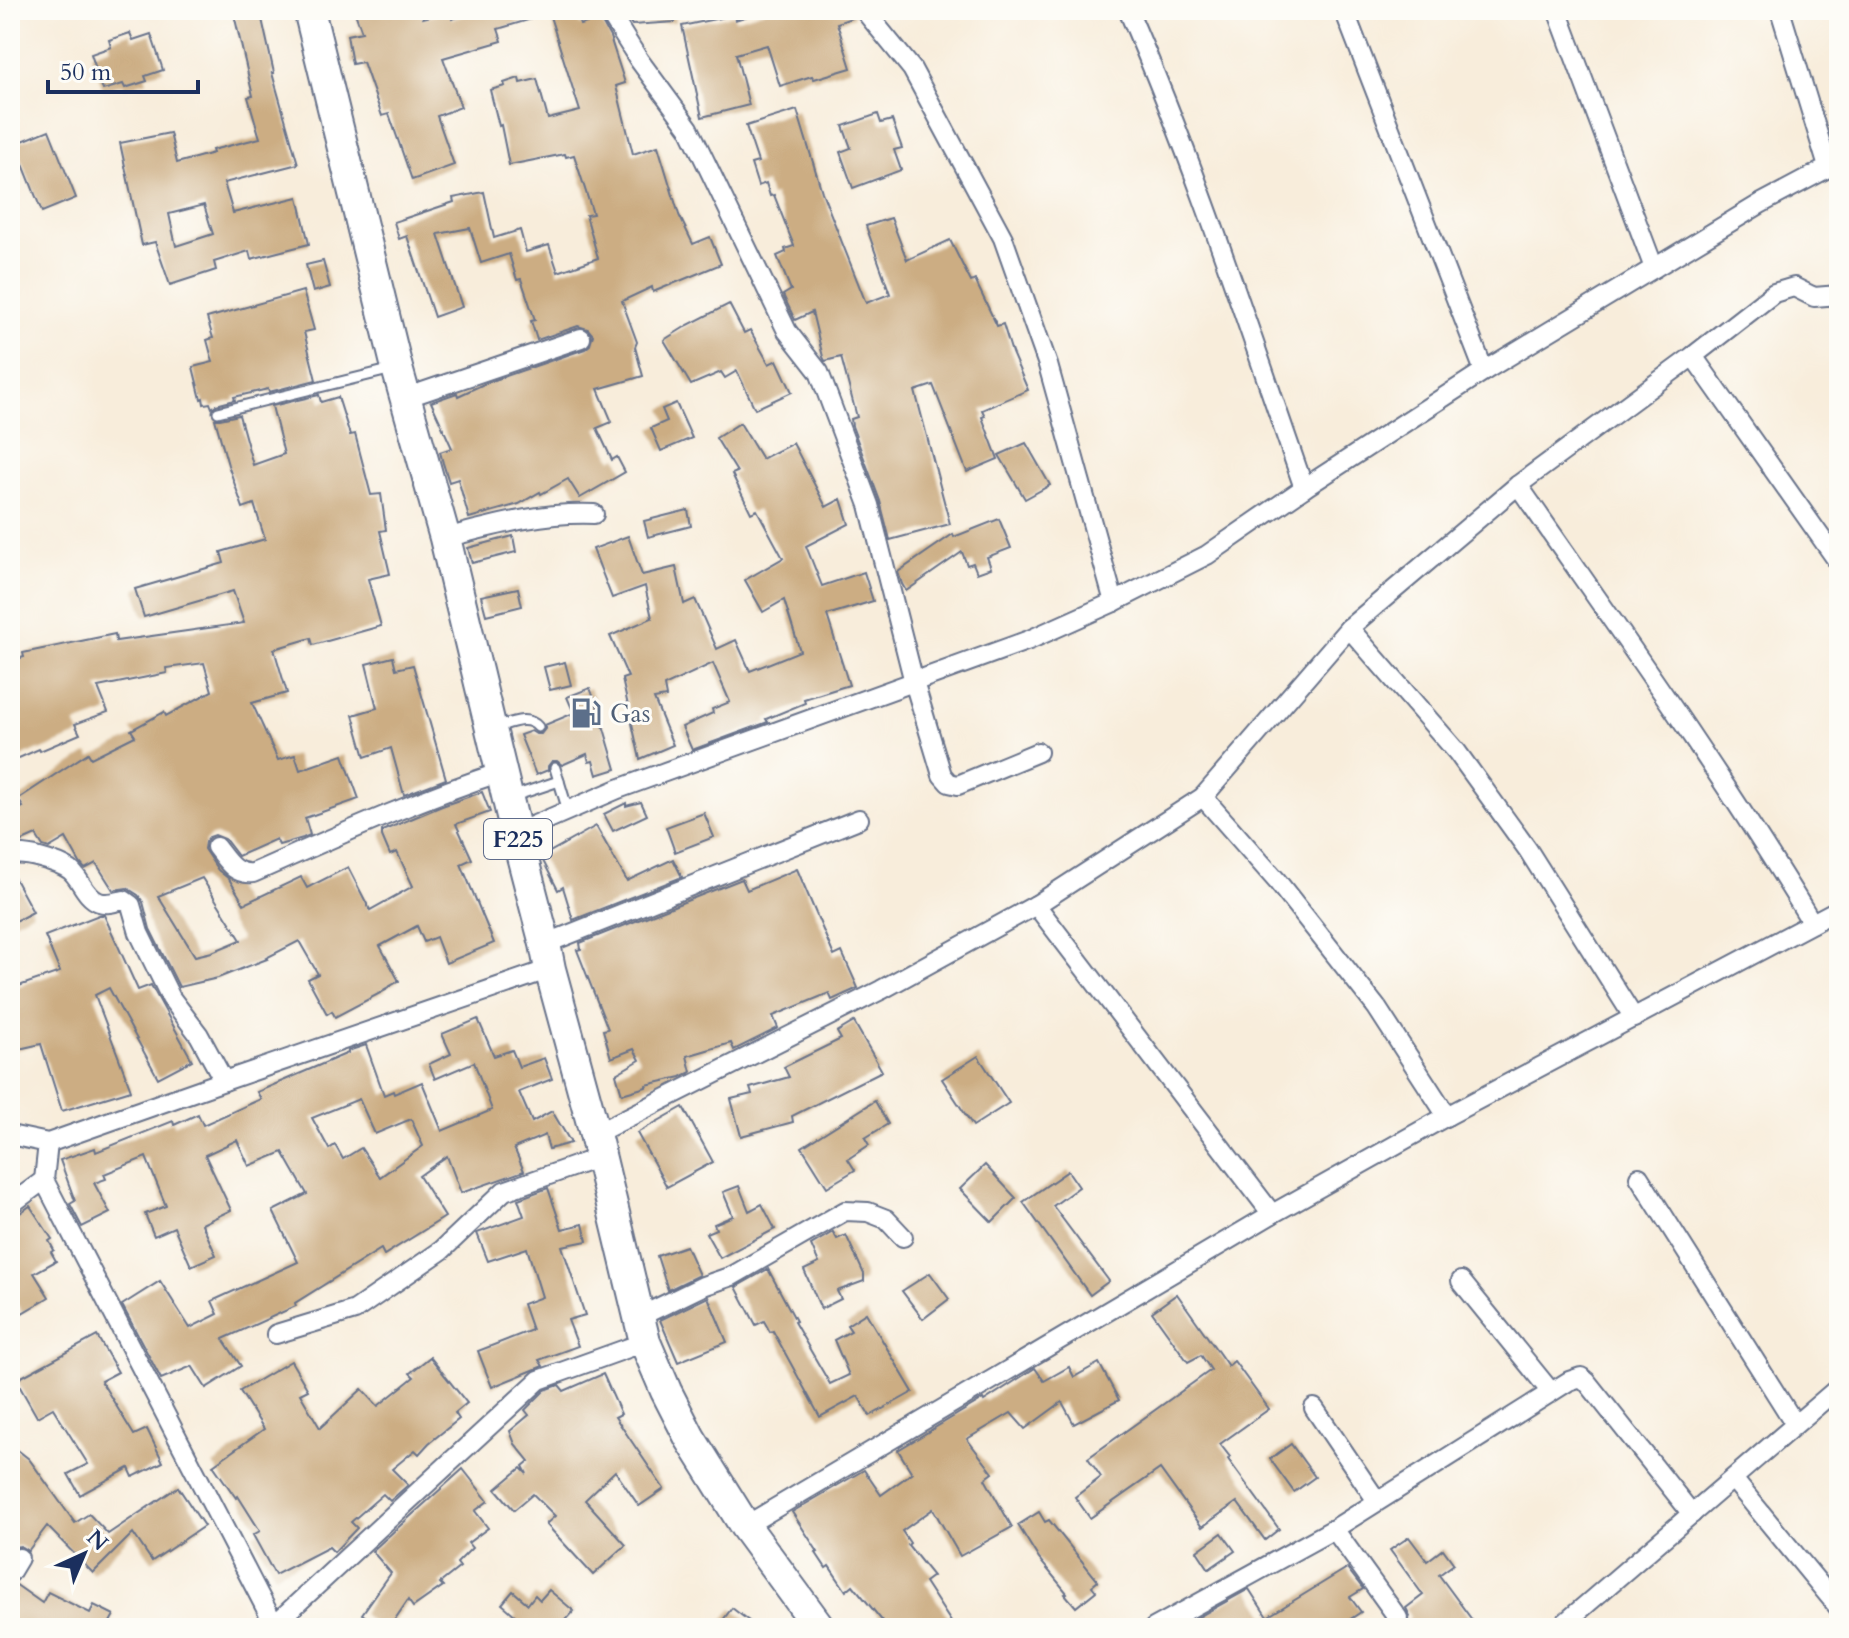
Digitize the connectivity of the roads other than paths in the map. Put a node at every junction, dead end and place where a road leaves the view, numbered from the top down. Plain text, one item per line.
1 (309, 10) edge
2 (610, 10) edge
3 (864, 10) edge
4 (1128, 10) edge
5 (1344, 10) edge
6 (1557, 10) edge
7 (1780, 10) edge
8 (1833, 164) edge
9 (1654, 268) junction
10 (1839, 295) edge
11 (581, 338) dead end
12 (1693, 356) junction
13 (397, 368) junction
14 (1484, 371) junction
15 (405, 398) junction
16 (218, 412) dead end
17 (1518, 485) junction
18 (1304, 488) junction
19 (594, 514) dead end
20 (445, 538) junction
21 (1839, 563) edge
22 (1114, 602) junction
23 (1349, 628) junction
24 (914, 682) junction
25 (538, 727) dead end
26 (491, 728) junction
27 (1038, 752) dead end
28 (555, 768) dead end
29 (559, 781) junction
30 (504, 785) junction
31 (1203, 797) junction
32 (568, 811) junction
33 (859, 819) dead end
34 (516, 833) junction
35 (216, 847) dead end
36 (10, 856) edge
37 (1036, 905) junction
38 (1839, 909) edge
39 (1812, 923) junction
40 (547, 957) junction
41 (1634, 1018) junction
42 (224, 1081) junction
43 (1447, 1116) junction
44 (10, 1135) edge
45 (48, 1143) junction
46 (598, 1146) junction
47 (1639, 1177) dead end
48 (44, 1180) junction
49 (10, 1205) edge
50 (1272, 1214) junction
51 (903, 1237) dead end
52 (1461, 1281) dead end
53 (642, 1329) junction
54 (276, 1334) dead end
55 (1839, 1387) edge
56 (1551, 1392) junction
57 (1314, 1408) dead end
58 (1795, 1424) junction
59 (1733, 1479) junction
60 (1377, 1501) junction
61 (1692, 1514) junction
62 (745, 1526) junction
63 (1334, 1529) junction
64 (1839, 1608) edge
65 (1398, 1618) dead end
66 (1579, 1622) edge
67 (275, 1626) edge
68 (820, 1628) edge
69 (1154, 1628) edge
70 (1559, 1628) edge

1 - 13 main road, F225
2 - 24 street
3 - 22 street
4 - 18 street
5 - 14 street
6 - 9 street
7 - 8 street
8 - 9 street
9 - 14 street
10 - 12 street
11 - 15 street
12 - 17 street
12 - 21 street
13 - 15 main road, F225
13 - 16 lane
14 - 18 street
15 - 20 main road, F225
17 - 23 street
17 - 39 street
18 - 22 street
19 - 20 street
20 - 26 main road, F225
22 - 24 street
23 - 31 street
23 - 41 street
24 - 27 street
24 - 32 street
25 - 26 lane
26 - 30 main road, F225
28 - 29 lane
29 - 30 lane
29 - 32 lane
30 - 34 main road, F225
30 - 35 street
31 - 37 street
31 - 43 street
32 - 34 street
33 - 40 street
34 - 40 main road, F225
36 - 42 street
37 - 46 street
37 - 50 street
38 - 39 street
39 - 41 street
40 - 42 street
40 - 46 main road, F225
41 - 43 street
42 - 45 street
43 - 50 street
44 - 45 street
45 - 48 street
46 - 53 main road, F225
46 - 54 street
47 - 58 street
48 - 49 street
48 - 67 street
50 - 62 street
51 - 53 street
52 - 56 street
53 - 62 main road, F225
53 - 67 street
55 - 58 street
56 - 60 street
56 - 61 street
57 - 60 street
58 - 59 street
59 - 61 street
59 - 64 street
60 - 63 street
61 - 66 street
62 - 68 main road, F225
63 - 65 street
63 - 69 street
66 - 70 street

